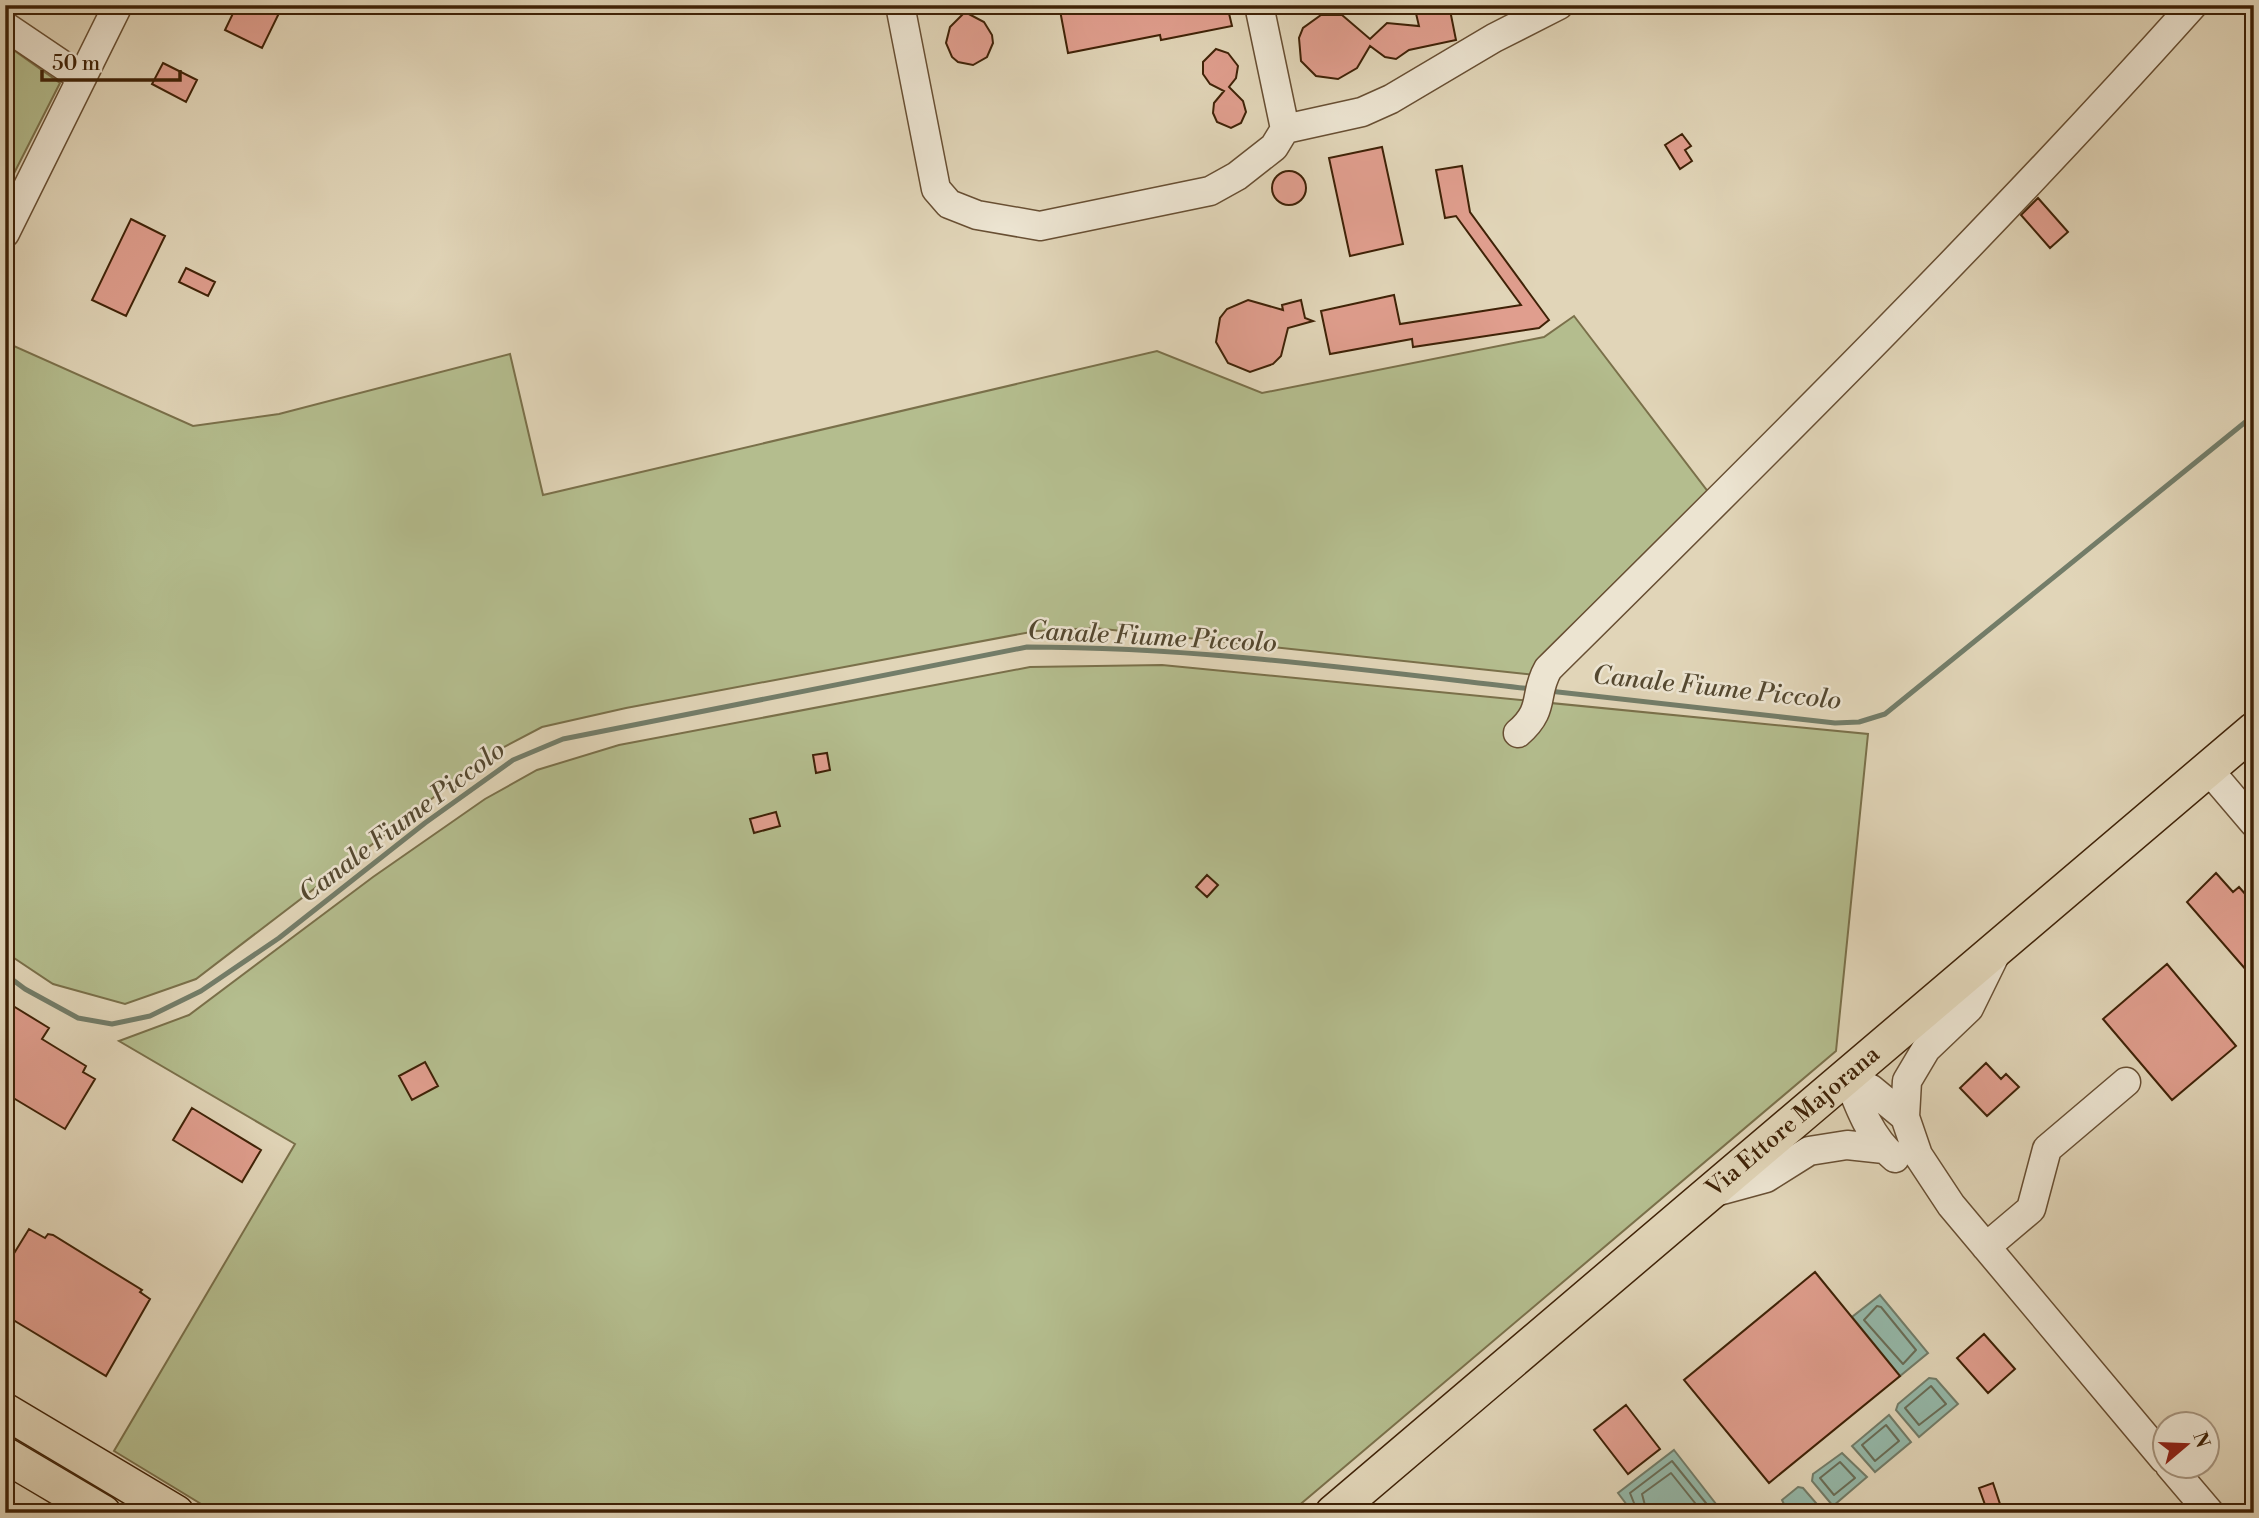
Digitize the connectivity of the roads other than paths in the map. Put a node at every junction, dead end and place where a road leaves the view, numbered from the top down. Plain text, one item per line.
1 (118, 5) edge
2 (900, 5) edge
3 (1259, 5) edge
4 (1559, 5) edge
5 (2193, 5) edge
6 (5, 26) edge
7 (82, 78) junction
8 (1285, 130) junction
9 (5, 233) edge
10 (2254, 730) edge
11 (1518, 733) dead end
12 (2208, 769) junction
13 (2254, 823) edge
14 (2000, 946) junction
15 (1847, 1075) junction
16 (2126, 1083) dead end
17 (1905, 1118) junction
18 (1884, 1149) junction
19 (1705, 1195) junction
20 (1951, 1205) junction
21 (1986, 1247) junction
22 (5, 1411) edge
23 (2150, 1441) edge
24 (5, 1455) edge
25 (2182, 1480) edge
26 (84, 1508) edge
27 (176, 1513) edge
28 (1333, 1513) edge
29 (2210, 1513) edge

1 - 7 street
2 - 8 street
3 - 8 street
4 - 8 street
5 - 11 street
6 - 7 street
7 - 9 street
10 - 12 main road, Via Ettore Majorana
12 - 13 street
12 - 14 main road, Via Ettore Majorana
14 - 15 main road, Via Ettore Majorana
14 - 17 street
15 - 17 street
15 - 18 street
15 - 19 main road, Via Ettore Majorana
16 - 21 street
17 - 20 street
18 - 19 street
18 - 20 street
19 - 28 main road, Via Ettore Majorana
20 - 21 street
21 - 23 street
22 - 27 main road
24 - 26 main road
25 - 29 street

